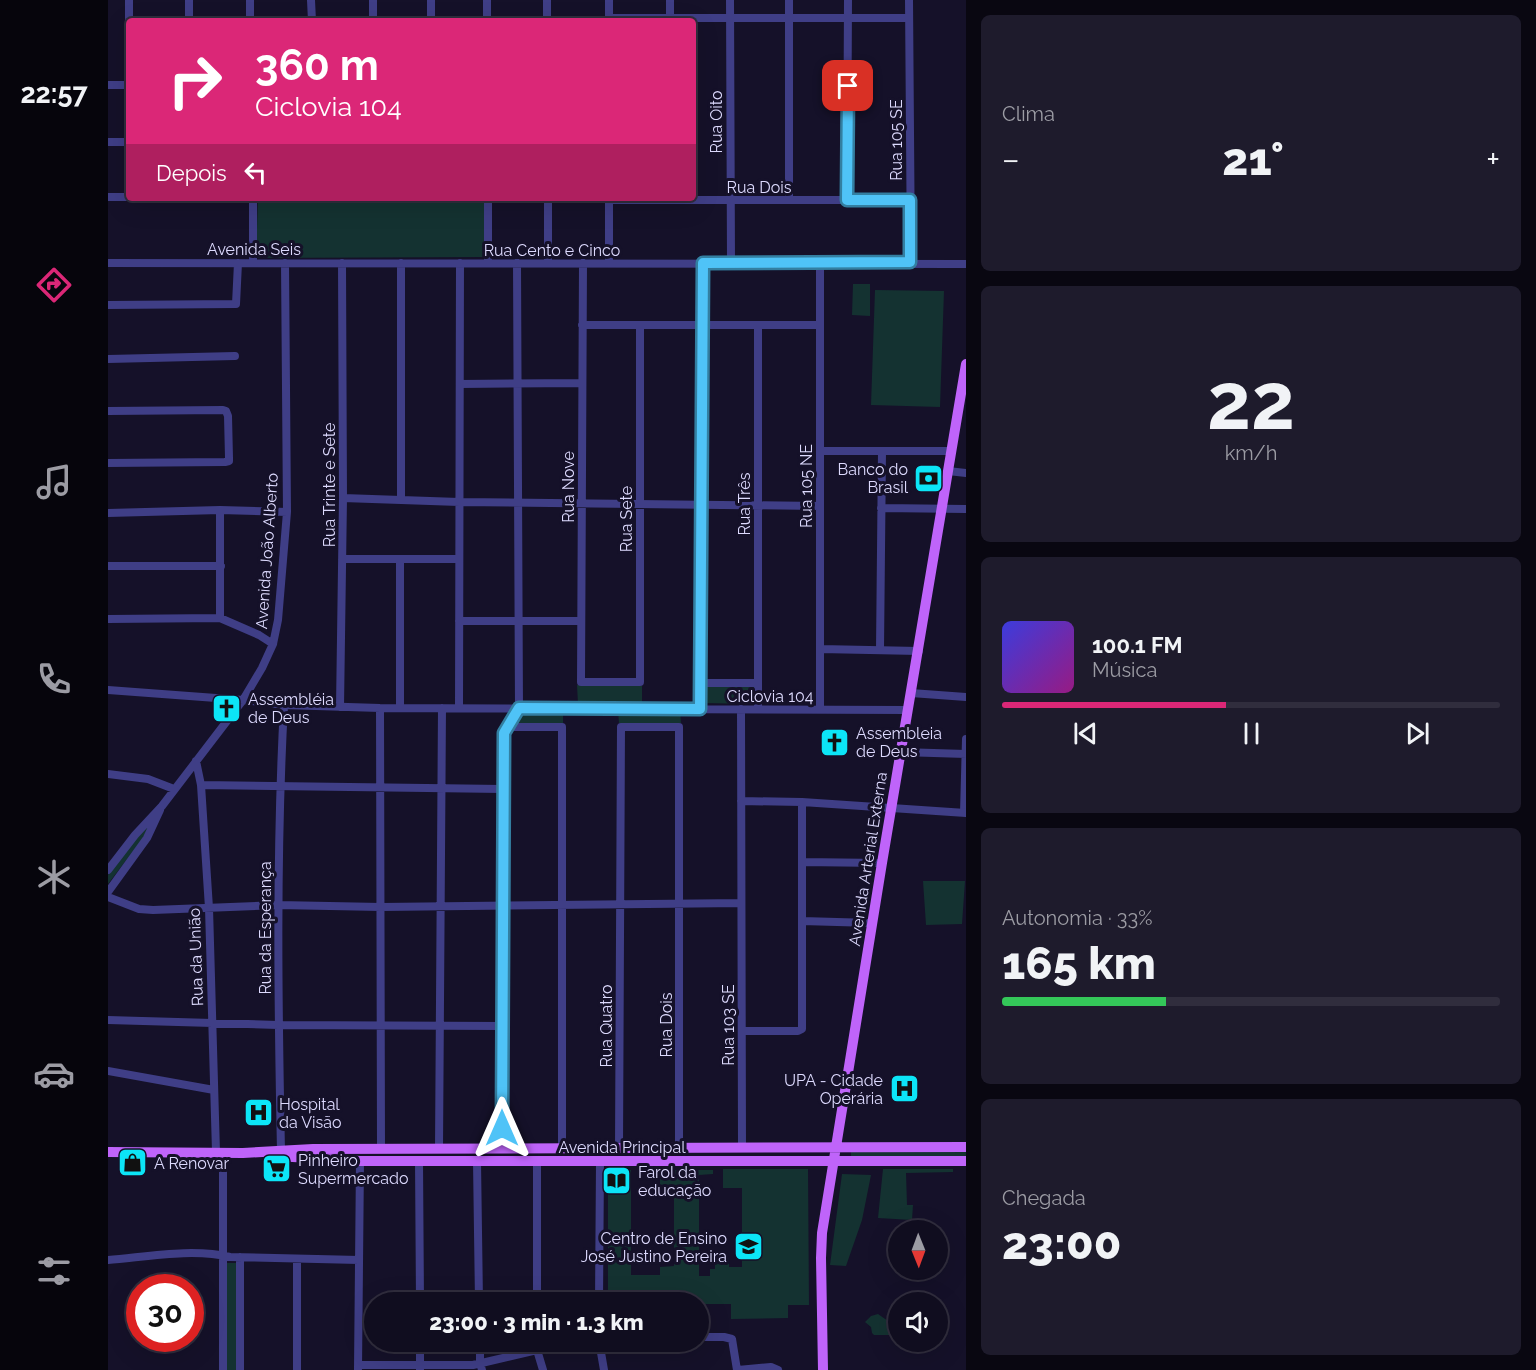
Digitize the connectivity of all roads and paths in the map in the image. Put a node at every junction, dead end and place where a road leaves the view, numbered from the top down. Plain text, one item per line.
1 (129, 0) edge
2 (189, 0) edge
3 (250, 0) edge
4 (312, 0) edge
5 (373, 0) edge
6 (431, 0) edge
7 (488, 0) edge
8 (547, 0) edge
9 (609, 0) edge
10 (670, 0) edge
11 (730, 0) edge
12 (789, 0) edge
13 (848, 0) edge
14 (909, 0) edge
15 (129, 18) edge
16 (189, 18) edge
17 (250, 18) edge
18 (312, 18) edge
19 (373, 18) edge
20 (431, 18) edge
21 (487, 18) edge
22 (547, 18) edge
23 (609, 18) edge
24 (670, 18) edge
25 (696, 18) edge
26 (730, 18) junction
27 (789, 18) junction
28 (848, 18) junction
29 (909, 18) junction
30 (108, 85) edge
31 (126, 85) edge
32 (108, 142) edge
33 (126, 142) edge
34 (108, 197) edge
35 (126, 197) edge
36 (696, 199) edge
37 (730, 200) junction
38 (789, 200) junction
39 (847, 200) junction
40 (910, 200) junction
41 (253, 201) edge
42 (488, 201) edge
43 (548, 201) edge
44 (609, 201) edge
45 (108, 262) edge
46 (910, 262) junction
47 (237, 263) junction
48 (253, 263) junction
49 (285, 263) junction
50 (342, 263) junction
51 (401, 263) junction
52 (460, 263) junction
53 (488, 263) junction
54 (517, 263) junction
55 (548, 263) junction
56 (583, 263) junction
57 (609, 263) junction
58 (703, 263) junction
59 (731, 263) junction
60 (820, 263) junction
61 (966, 264) edge
62 (108, 305) edge
63 (582, 325) junction
64 (640, 325) junction
65 (702, 325) junction
66 (758, 325) junction
67 (820, 325) junction
68 (236, 356) dead end
69 (108, 358) edge
70 (966, 364) edge
71 (582, 383) junction
72 (460, 384) junction
73 (517, 384) junction
74 (108, 411) edge
75 (820, 451) junction
76 (882, 451) junction
77 (952, 451) junction
78 (108, 463) edge
79 (948, 471) junction
80 (966, 473) edge
81 (343, 498) junction
82 (401, 500) junction
83 (459, 502) junction
84 (518, 503) junction
85 (582, 504) junction
86 (640, 504) junction
87 (701, 505) junction
88 (758, 505) junction
89 (820, 506) junction
90 (881, 508) junction
91 (941, 508) junction
92 (966, 509) edge
93 (220, 510) junction
94 (287, 512) junction
95 (108, 513) edge
96 (342, 559) junction
97 (400, 559) junction
98 (459, 559) junction
99 (108, 566) edge
100 (221, 566) junction
101 (220, 618) junction
102 (108, 619) edge
103 (459, 621) junction
104 (519, 621) junction
105 (581, 621) junction
106 (273, 644) junction
107 (820, 649) junction
108 (880, 650) junction
109 (919, 651) junction
110 (611, 682) joint
111 (700, 683) junction
112 (758, 683) junction
113 (108, 690) edge
114 (911, 693) junction
115 (966, 697) edge
116 (243, 699) junction
117 (284, 705) junction
118 (340, 707) junction
119 (380, 708) junction
120 (400, 708) junction
121 (442, 708) junction
122 (459, 708) junction
123 (519, 708) junction
124 (700, 709) junction
125 (741, 709) junction
126 (758, 709) junction
127 (820, 709) junction
128 (908, 710) junction
129 (507, 727) junction
130 (649, 727) joint
131 (966, 740) edge
132 (901, 752) junction
133 (966, 754) edge
134 (196, 761) junction
135 (108, 774) edge
136 (201, 786) junction
137 (279, 786) junction
138 (381, 788) junction
139 (174, 789) junction
140 (441, 789) junction
141 (503, 789) junction
142 (741, 801) junction
143 (802, 802) junction
144 (162, 806) junction
145 (891, 807) junction
146 (965, 813) edge
147 (802, 862) junction
148 (882, 863) junction
149 (108, 870) edge
150 (108, 894) edge
151 (679, 903) junction
152 (741, 903) junction
153 (620, 904) junction
154 (278, 905) junction
155 (502, 905) junction
156 (562, 905) junction
157 (441, 906) junction
158 (381, 907) junction
159 (209, 908) junction
160 (802, 921) junction
161 (872, 923) junction
162 (108, 1020) edge
163 (212, 1023) junction
164 (278, 1025) junction
165 (381, 1026) junction
166 (440, 1026) junction
167 (502, 1026) junction
168 (742, 1031) junction
169 (108, 1071) edge
170 (214, 1090) junction
171 (619, 1147) junction
172 (679, 1147) junction
173 (742, 1147) junction
174 (837, 1147) junction
175 (966, 1147) edge
176 (381, 1148) junction
177 (439, 1148) junction
178 (502, 1148) junction
179 (562, 1148) junction
180 (576, 1148) junction
181 (280, 1150) junction
182 (108, 1152) edge
183 (220, 1152) junction
184 (243, 1153) junction
185 (360, 1161) junction
186 (419, 1161) junction
187 (477, 1161) junction
188 (537, 1161) junction
189 (966, 1161) edge
190 (600, 1162) junction
191 (649, 1162) junction
192 (835, 1162) junction
193 (850, 1162) junction
194 (223, 1255) junction
195 (240, 1257) junction
196 (297, 1259) junction
197 (108, 1260) edge
198 (359, 1260) junction
199 (420, 1292) edge
200 (479, 1292) edge
201 (537, 1292) edge
202 (599, 1292) edge
203 (709, 1337) edge
204 (420, 1352) edge
205 (480, 1352) edge
206 (520, 1352) edge
207 (539, 1352) edge
208 (601, 1352) edge
209 (481, 1367) edge
210 (358, 1368) edge
211 (420, 1368) edge
212 (774, 1368) edge
213 (223, 1370) edge
214 (240, 1370) edge
215 (297, 1370) edge
216 (543, 1370) edge
217 (604, 1370) edge
218 (737, 1370) edge
219 (823, 1370) edge

1 - 15 street
2 - 16 street
3 - 17 street
4 - 18 street
5 - 19 street
6 - 20 street
7 - 21 street
8 - 22 street
9 - 23 street
10 - 24 street
11 - 26 street, Rua Oito
12 - 27 street
13 - 28 street
14 - 29 street, Rua 105 SE
25 - 26 street
26 - 27 street
26 - 37 street, Rua Oito
27 - 28 street
27 - 38 street
28 - 29 street
28 - 39 street
29 - 40 street, Rua 105 SE
30 - 31 street
32 - 33 street
34 - 35 street
36 - 37 street, Rua Dois
37 - 38 street, Rua Dois
37 - 59 street, Rua Oito
38 - 39 street, Rua Dois
39 - 40 street, Rua Dois
40 - 46 street, Rua 105 SE
41 - 48 street
42 - 53 street
43 - 55 street
44 - 57 street
45 - 47 street, Avenida Seis
46 - 60 street, Rua Cento e Cinco
46 - 61 street, Rua Cento e Cinco
47 - 48 street, Avenida Seis
47 - 62 street
48 - 49 street, Avenida Seis
49 - 50 street, Avenida Seis
49 - 94 street, Avenida João Alberto
50 - 51 street, Avenida Seis
50 - 81 street, Rua Trinte e Sete
51 - 52 street, Rua Cento e Cinco
51 - 82 street
52 - 53 street, Rua Cento e Cinco
52 - 72 street
53 - 54 street, Rua Cento e Cinco
54 - 55 street, Rua Cento e Cinco
54 - 73 street
55 - 56 street, Rua Cento e Cinco
56 - 57 street, Rua Cento e Cinco
56 - 63 street, Rua Nove
57 - 58 street, Rua Cento e Cinco
58 - 59 street, Rua Cento e Cinco
58 - 65 street
59 - 60 street, Rua Cento e Cinco
60 - 67 street, Rua 105 NE
63 - 64 street
63 - 71 street, Rua Nove
64 - 65 street
64 - 86 street, Rua Sete
65 - 66 street
65 - 87 street
66 - 67 street
66 - 88 street, Rua Três
67 - 75 street, Rua 105 NE
68 - 69 street
70 - 77 main road, Avenida Arterial Externa
71 - 73 street
71 - 85 street, Rua Nove
72 - 73 street
72 - 83 street
73 - 84 street
74 - 78 street
75 - 76 street
75 - 89 street, Rua 105 NE
76 - 77 street
76 - 90 street
77 - 79 main road, Avenida Arterial Externa
79 - 80 street
79 - 91 main road, Avenida Arterial Externa
81 - 82 street
81 - 96 street, Rua Trinte e Sete
82 - 83 street
83 - 84 street
83 - 98 street
84 - 85 street
84 - 104 street
85 - 86 street
85 - 105 street, Rua Nove
86 - 87 street
86 - 110 street, Rua Sete
87 - 88 street
87 - 111 street
88 - 89 street
88 - 112 street, Rua Três
89 - 107 street, Rua 105 NE
90 - 91 street
90 - 108 street
91 - 92 street
91 - 109 main road, Avenida Arterial Externa
93 - 94 street
93 - 95 street
93 - 100 street
94 - 106 street, Avenida João Alberto
96 - 97 street
96 - 118 street, Rua Trinte e Sete
97 - 98 street
97 - 120 street
98 - 103 street
99 - 100 street
100 - 101 street
101 - 102 street
101 - 106 street
103 - 104 street
103 - 122 street
104 - 105 street
104 - 123 street
105 - 110 street, Rua Nove
106 - 116 street, Avenida João Alberto
107 - 108 street
107 - 127 street, Rua 105 NE
108 - 109 street
109 - 114 main road, Avenida Arterial Externa
111 - 112 street
111 - 124 street
112 - 126 street, Rua Três
113 - 116 street, Ciclovia 104
114 - 115 street
114 - 128 main road, Avenida Arterial Externa
116 - 117 street, Ciclovia 104
116 - 134 street, Avenida João Alberto
117 - 118 street, Ciclovia 104
117 - 137 street, Rua da Esperança
118 - 119 street, Ciclovia 104
119 - 120 street, Ciclovia 104
119 - 138 street
120 - 121 street, Ciclovia 104
121 - 122 street, Ciclovia 104
121 - 140 street
122 - 123 street, Ciclovia 104
123 - 124 street, Ciclovia 104
123 - 129 street
124 - 125 street, Ciclovia 104
125 - 126 street, Ciclovia 104
125 - 142 street, Rua 103 SE
126 - 127 street, Ciclovia 104
127 - 128 street, Ciclovia 104
128 - 132 main road, Avenida Arterial Externa
129 - 141 street
129 - 156 street
130 - 151 street, Rua Dois
130 - 153 street, Rua Quatro
131 - 133 street
132 - 133 street
132 - 145 main road, Avenida Arterial Externa
133 - 146 street
134 - 136 street, Rua da União
134 - 139 street, Avenida João Alberto
135 - 139 street
136 - 137 street
136 - 159 street, Rua da União
137 - 138 street
137 - 154 street, Rua da Esperança
138 - 140 street
138 - 158 street
139 - 144 street, Avenida João Alberto
140 - 141 street
140 - 157 street
141 - 155 street
142 - 143 street
142 - 152 street, Rua 103 SE
143 - 145 street
143 - 147 street
144 - 149 street, Avenida João Alberto
144 - 150 street, Avenida João Alberto
145 - 146 street
145 - 148 main road, Avenida Arterial Externa
147 - 148 street
147 - 160 street
148 - 161 main road, Avenida Arterial Externa
150 - 159 street
151 - 152 street
151 - 153 street
151 - 172 street, Rua Dois
152 - 168 street, Rua 103 SE
153 - 156 street
153 - 171 street, Rua Quatro
154 - 158 street
154 - 159 street
154 - 164 street, Rua da Esperança
155 - 156 street
155 - 157 street
155 - 167 street
156 - 179 street
157 - 158 street
157 - 166 street
158 - 165 street
159 - 163 street, Rua da União
160 - 161 street
160 - 168 street
161 - 174 main road, Avenida Arterial Externa
162 - 163 street
163 - 164 street
163 - 170 street, Rua da União
164 - 165 street
164 - 181 street, Rua da Esperança
165 - 166 street
165 - 176 street
166 - 167 street
166 - 177 street
167 - 178 street
168 - 173 street, Rua 103 SE
169 - 170 street
170 - 183 street, Rua da União
171 - 172 main road, Avenida Principal
171 - 180 main road, Avenida Principal
172 - 173 main road, Avenida Principal
172 - 191 main road
173 - 174 main road, Avenida Principal
174 - 175 main road, Avenida Principal
174 - 192 main road, Avenida Arterial Externa
174 - 193 main road
176 - 177 main road, Avenida Principal
176 - 181 main road, Avenida Principal
177 - 178 main road, Avenida Principal
178 - 179 main road, Avenida Principal
179 - 180 main road, Avenida Principal
180 - 188 main road
181 - 184 main road, Avenida Principal
182 - 183 main road, Avenida Principal
183 - 184 main road, Avenida Principal
183 - 194 street, Rua da União
184 - 185 main road, Avenida Principal
185 - 186 main road, Avenida Principal
185 - 198 street
186 - 187 main road, Avenida Principal
186 - 199 street
187 - 188 main road, Avenida Principal
187 - 200 street
188 - 190 main road, Avenida Principal
188 - 201 street
189 - 193 main road, Avenida Principal
190 - 191 main road, Avenida Principal
190 - 202 street
191 - 192 main road, Avenida Principal
192 - 193 main road, Avenida Principal
192 - 219 main road, Avenida Arterial Externa
194 - 195 street
194 - 197 street
194 - 213 street, Rua da União
195 - 196 street
195 - 214 street
196 - 198 street
196 - 215 street
198 - 210 street
203 - 218 street
204 - 211 street
205 - 209 street
206 - 209 street
207 - 216 street
208 - 217 street
209 - 211 street
210 - 211 street
212 - 218 street

